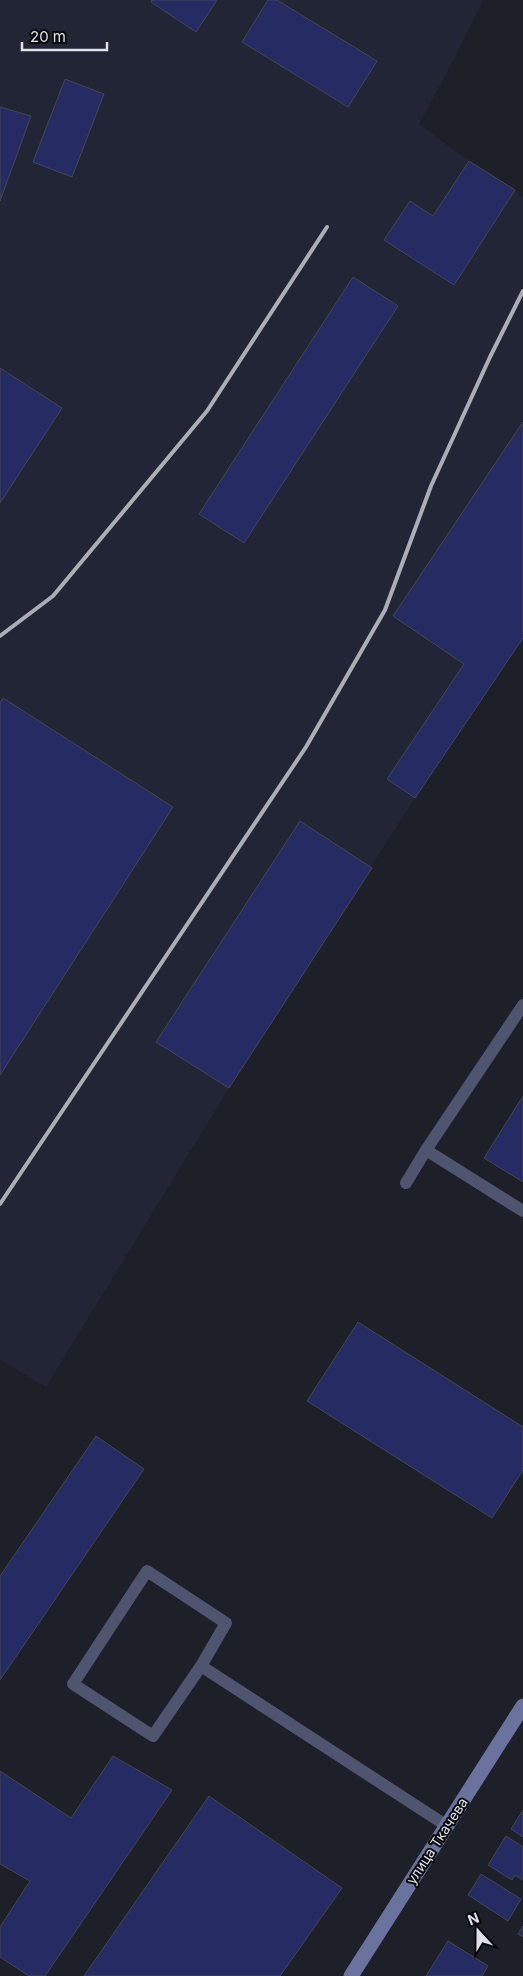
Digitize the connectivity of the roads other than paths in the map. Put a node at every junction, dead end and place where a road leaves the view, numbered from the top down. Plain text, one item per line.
1 (521, 1013) edge
2 (426, 1150) junction
3 (406, 1183) dead end
4 (523, 1211) edge
5 (201, 1666) junction
6 (523, 1706) edge
7 (447, 1826) junction
8 (351, 1976) edge

1 - 2 lane
2 - 3 lane
2 - 4 lane
5 - 5 lane
5 - 7 lane
6 - 7 street, улица Ткачева
7 - 8 street, улица Ткачева

